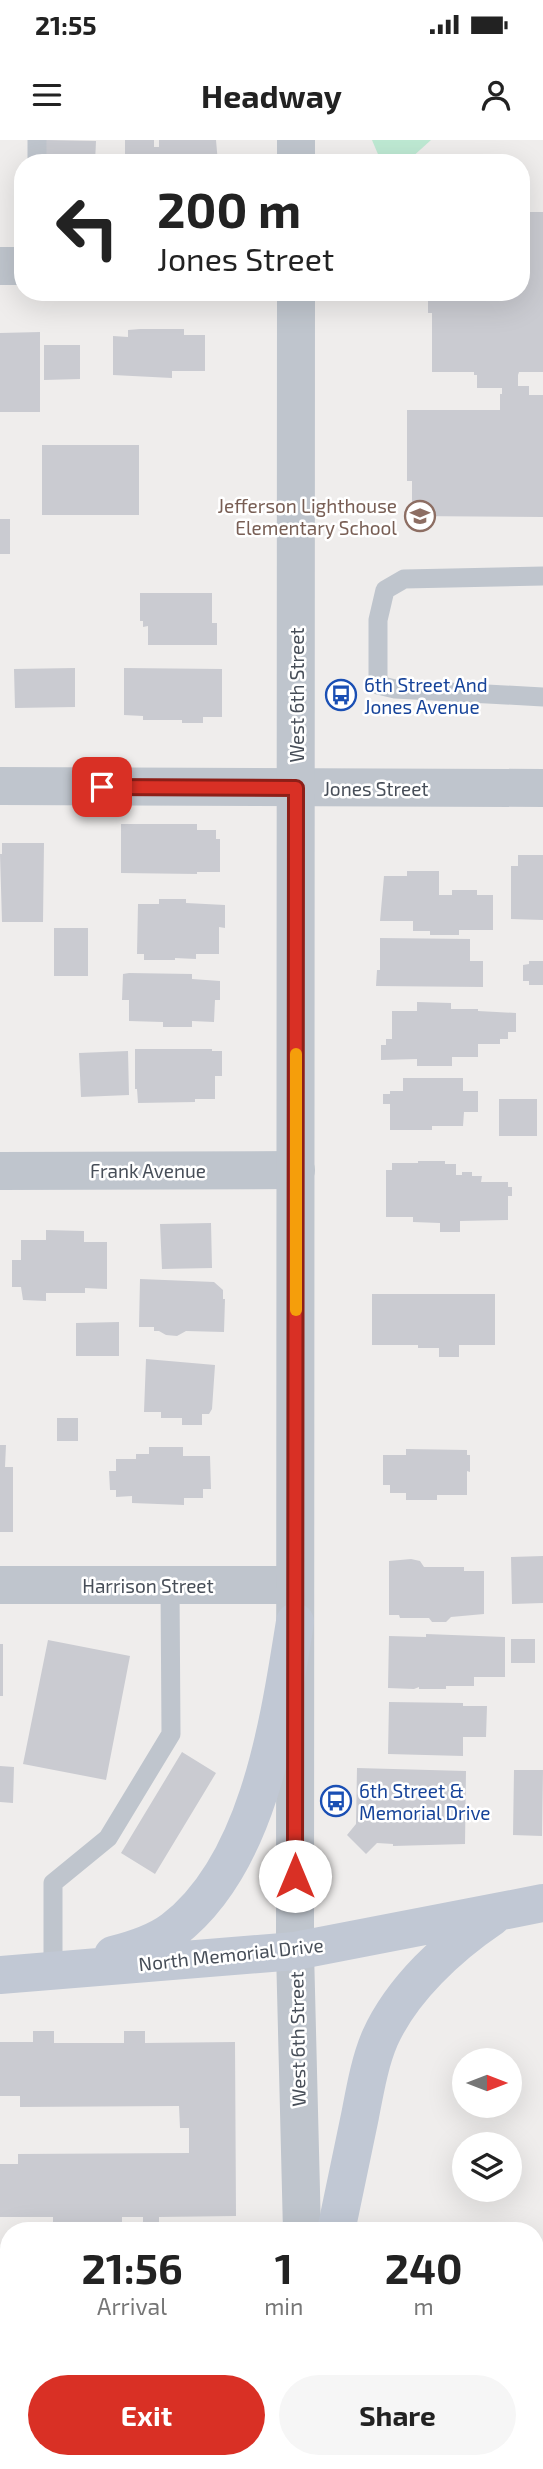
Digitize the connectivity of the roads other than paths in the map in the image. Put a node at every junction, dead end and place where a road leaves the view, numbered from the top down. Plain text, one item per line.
1 (296, 301) edge
2 (543, 576) edge
3 (543, 697) edge
4 (0, 786) edge
5 (296, 788) junction
6 (543, 788) edge
7 (296, 1170) junction
8 (0, 1171) edge
9 (0, 1585) edge
10 (170, 1585) junction
11 (295, 1604) junction
12 (543, 1903) edge
13 (499, 1912) junction
14 (295, 1951) junction
15 (53, 1969) junction
16 (0, 1975) edge
17 (302, 2222) edge
18 (338, 2222) edge

1 - 5 street, West 6th Street
2 - 3 lane
4 - 5 street, Jones Street
5 - 6 street, Jones Street
5 - 7 street, West 6th Street
7 - 8 street, Frank Avenue
7 - 11 street, West 6th Street
9 - 10 street, Harrison Street
10 - 11 street, Harrison Street
10 - 15 lane
11 - 14 street, West 6th Street
11 - 15 main road
12 - 13 main road, North Memorial Drive
13 - 14 main road, North Memorial Drive
13 - 18 main road
14 - 15 main road, North Memorial Drive
14 - 17 street, West 6th Street
15 - 16 main road, North Memorial Drive

